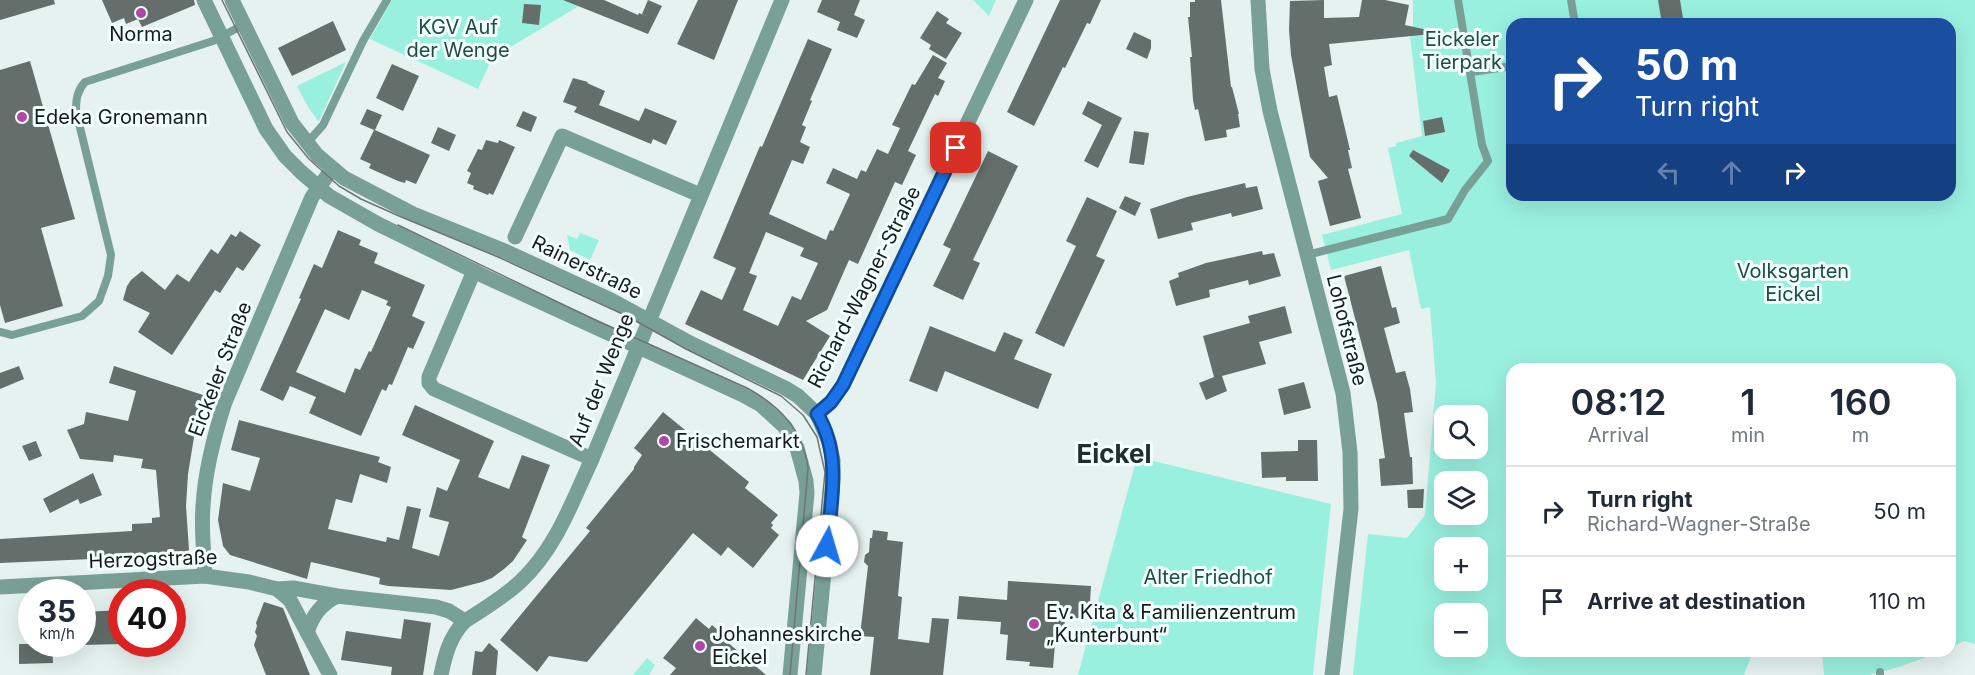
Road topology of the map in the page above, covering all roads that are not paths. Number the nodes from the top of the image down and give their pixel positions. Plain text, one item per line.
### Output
1 (204, 0) edge
2 (232, 0) edge
3 (387, 0) edge
4 (782, 0) edge
5 (1026, 0) edge
6 (1258, 0) edge
7 (1458, 0) edge
8 (1571, 0) edge
9 (1574, 18) edge
10 (243, 25) junction
11 (222, 37) junction
12 (1506, 67) edge
13 (1472, 72) junction
14 (306, 143) junction
15 (332, 169) junction
16 (318, 187) junction
17 (700, 195) junction
18 (514, 237) dead end
19 (1307, 255) junction
20 (474, 271) junction
21 (649, 320) junction
22 (0, 332) edge
23 (637, 347) junction
24 (817, 414) junction
25 (592, 459) junction
26 (205, 576) junction
27 (0, 587) edge
28 (277, 589) junction
29 (337, 596) junction
30 (465, 621) junction
31 (307, 632) junction
32 (330, 675) edge
33 (441, 675) edge
34 (790, 675) edge
35 (814, 675) edge
36 (1332, 675) edge

1 - 11 street
2 - 10 street
3 - 14 lane
4 - 17 street, Auf der Wenge
5 - 24 street, Richard-Wagner-Straße
6 - 19 street, Lohofstraße
7 - 13 lane
8 - 9 lane
10 - 11 lane
10 - 14 street
11 - 16 street
11 - 22 lane
12 - 13 lane
13 - 19 lane
14 - 15 street
15 - 16 street, Eickeler Straße
15 - 21 street, Rainerstraße
16 - 20 street
16 - 26 street, Eickeler Straße
17 - 18 street
17 - 21 street, Auf der Wenge
19 - 36 street, Lohofstraße
20 - 23 street
20 - 25 street
21 - 23 street, Auf der Wenge
21 - 24 street, Rainerstraße
23 - 25 street, Auf der Wenge
23 - 34 street
24 - 35 street, Richard-Wagner-Straße
25 - 30 street, Auf der Wenge
26 - 27 street, Herzogstraße
26 - 28 street, Herzogstraße
28 - 29 street
28 - 31 street
29 - 30 street
29 - 31 street
30 - 33 street
31 - 32 street

